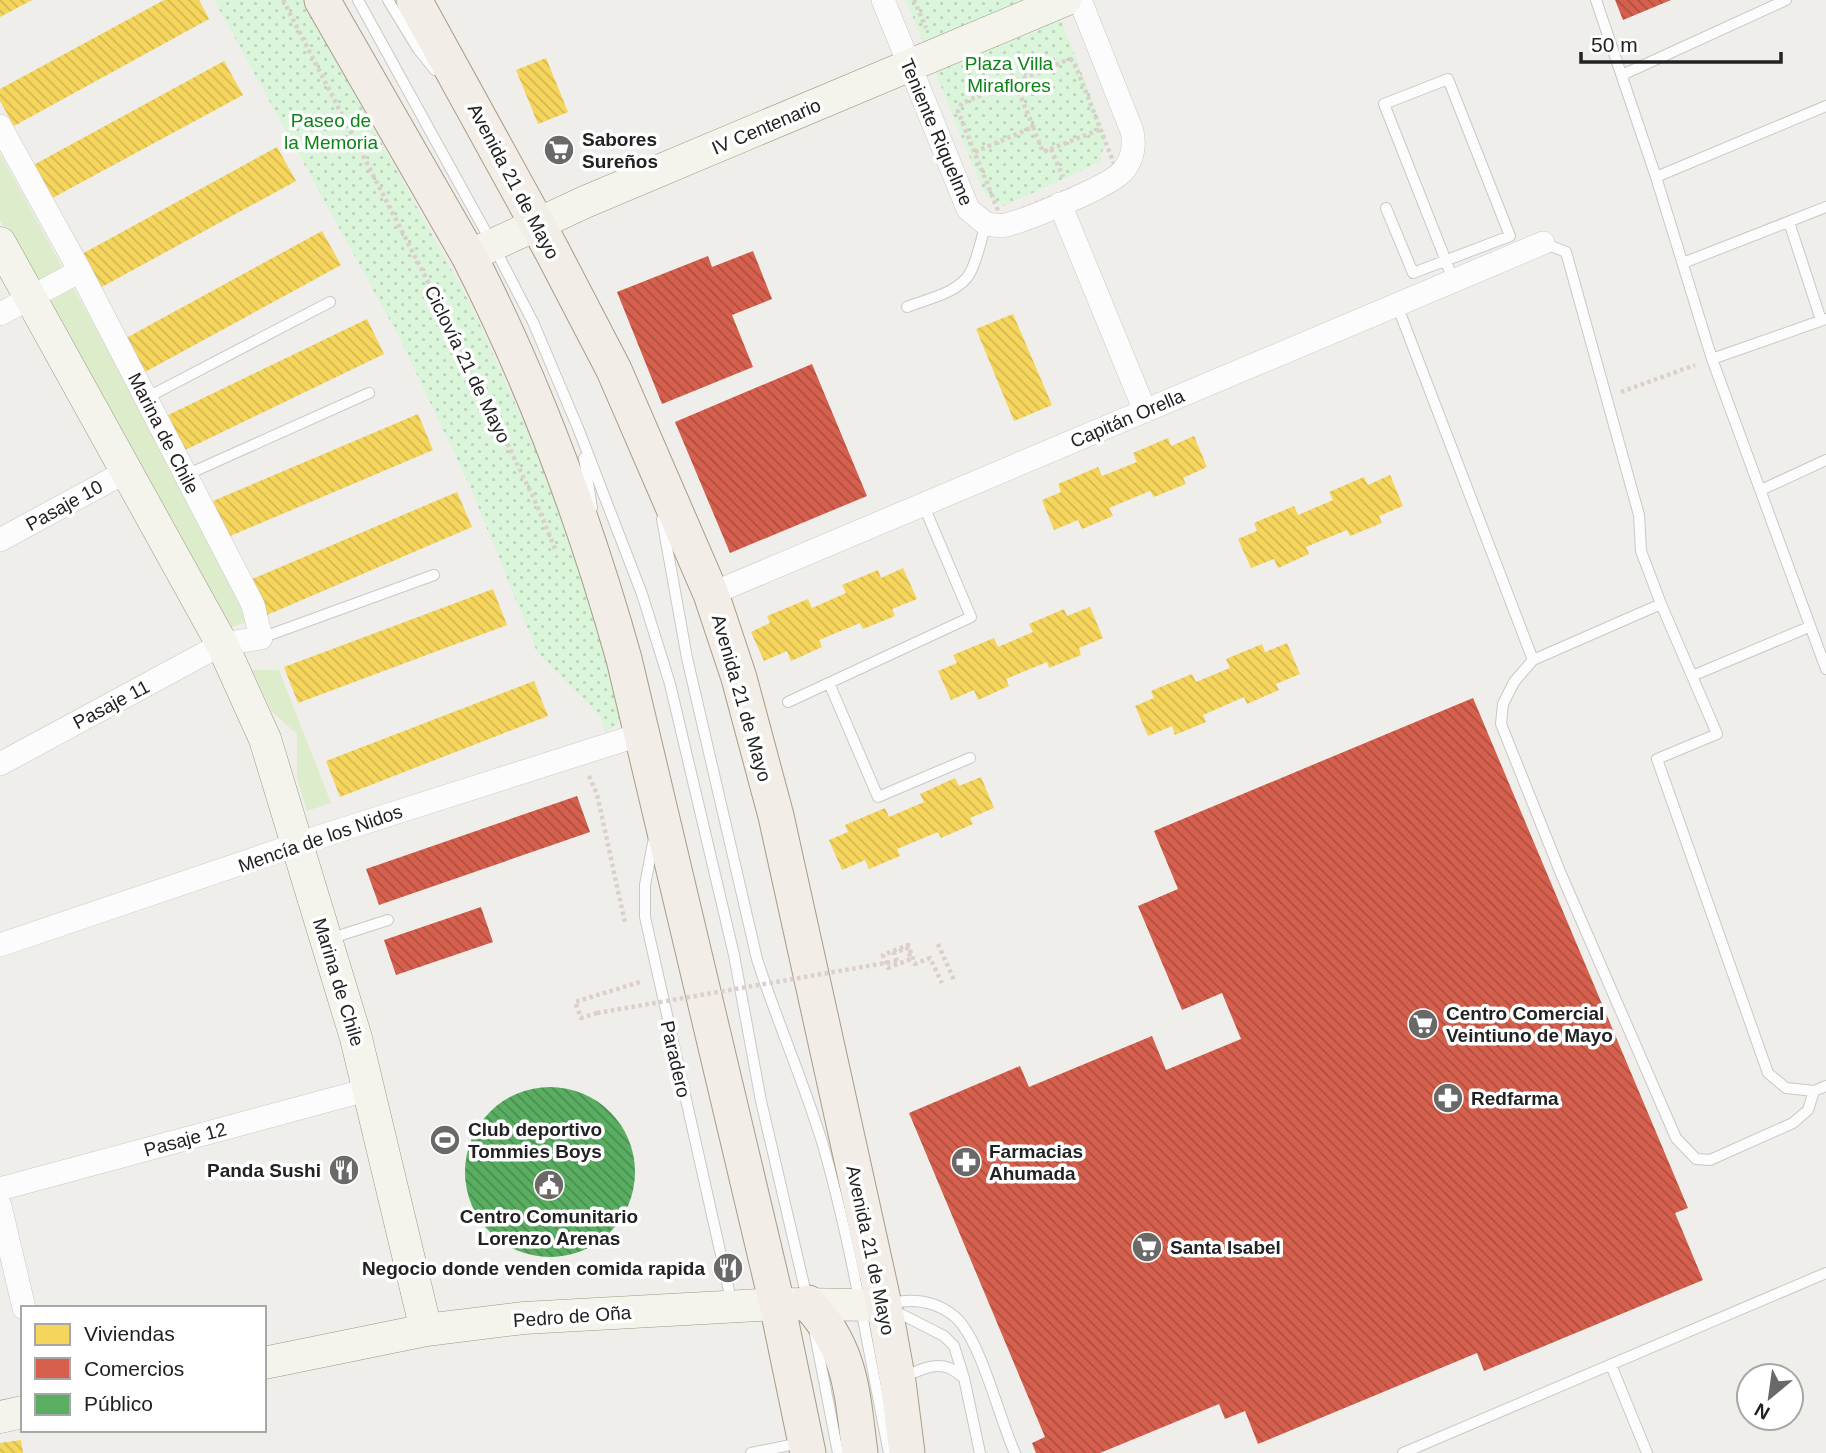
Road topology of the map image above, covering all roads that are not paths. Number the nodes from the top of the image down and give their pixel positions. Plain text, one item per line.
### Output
1 (322, 0) edge
2 (358, 0) edge
3 (388, 0) edge
4 (414, 0) edge
5 (883, 0) edge
6 (1065, 0) edge
7 (1080, 0) edge
8 (1596, 0) edge
9 (1786, 0) edge
10 (909, 65) junction
11 (1622, 75) junction
12 (1826, 106) edge
13 (484, 124) junction
14 (0, 126) edge
15 (1656, 177) junction
16 (1064, 197) junction
17 (1826, 207) edge
18 (1386, 208) dead end
19 (1789, 222) junction
20 (538, 224) junction
21 (985, 224) junction
22 (0, 243) edge
23 (1543, 243) joint
24 (481, 250) junction
25 (1683, 263) junction
26 (80, 271) junction
27 (1450, 271) junction
28 (30, 298) junction
29 (330, 302) dead end
30 (1397, 304) junction
31 (906, 307) dead end
32 (0, 314) edge
33 (1823, 319) edge
34 (1712, 359) junction
35 (369, 393) dead end
36 (146, 398) junction
37 (1145, 411) junction
38 (578, 428) junction
39 (645, 445) junction
40 (1826, 460) edge
41 (127, 471) junction
42 (186, 475) junction
43 (1761, 490) junction
44 (923, 504) junction
45 (0, 540) edge
46 (434, 575) dead end
47 (603, 583) junction
48 (711, 594) junction
49 (1661, 604) junction
50 (1810, 626) junction
51 (261, 638) junction
52 (222, 644) junction
53 (1533, 660) junction
54 (1826, 669) edge
55 (1692, 676) junction
56 (829, 683) junction
57 (788, 702) dead end
58 (642, 734) junction
59 (970, 758) dead end
60 (0, 764) edge
61 (660, 811) junction
62 (298, 844) junction
63 (388, 920) dead end
64 (327, 940) junction
65 (0, 945) edge
66 (1826, 1087) edge
67 (370, 1089) junction
68 (1814, 1091) junction
69 (0, 1189) edge
70 (0, 1206) edge
71 (1826, 1273) edge
72 (793, 1303) junction
73 (873, 1305) junction
74 (24, 1306) edge
75 (732, 1306) junction
76 (426, 1330) junction
77 (266, 1363) edge
78 (1611, 1365) junction
79 (964, 1378) junction
80 (898, 1382) junction
81 (21, 1412) edge
82 (0, 1417) edge
83 (817, 1449) edge
84 (751, 1453) edge
85 (860, 1453) edge
86 (890, 1453) edge
87 (907, 1453) edge
88 (980, 1453) edge
89 (1014, 1453) edge
90 (1403, 1453) edge
91 (1647, 1453) edge

1 - 24 main road
2 - 24 lane
3 - 13 lane
4 - 13 main road, Avenida 21 de Mayo
5 - 10 street, Teniente Riquelme
6 - 10 street, IV Centenario
7 - 16 street, Teniente Riquelme
8 - 11 lane
9 - 11 lane
10 - 20 street, IV Centenario
10 - 21 street, Teniente Riquelme
11 - 15 lane
12 - 15 lane
13 - 20 main road, Avenida 21 de Mayo
14 - 26 street, Marina de Chile
15 - 25 lane
16 - 21 street, Teniente Riquelme
16 - 37 street
17 - 19 lane
18 - 27 lane
19 - 25 lane
19 - 33 lane
20 - 24 street, IV Centenario
20 - 39 main road, Avenida 21 de Mayo
21 - 31 lane
22 - 28 street, Marina de Chile
23 - 27 street, Capitán Orella
23 - 49 lane
24 - 38 lane
24 - 47 main road
25 - 34 lane
26 - 28 street
26 - 36 street, Marina de Chile
27 - 27 lane
27 - 30 street, Capitán Orella
28 - 32 street
28 - 41 street, Marina de Chile
29 - 36 lane
30 - 37 street, Capitán Orella
30 - 53 lane
33 - 34 lane
34 - 43 lane
35 - 42 lane
36 - 42 street, Marina de Chile
37 - 44 street, Capitán Orella
38 - 47 lane
38 - 72 lane
39 - 48 main road, Avenida 21 de Mayo
39 - 73 lane
40 - 43 lane
41 - 45 street, Pasaje 10
41 - 52 street, Marina de Chile
42 - 51 street, Marina de Chile
43 - 50 lane
44 - 48 street, Capitán Orella
44 - 56 lane
46 - 51 lane
47 - 58 main road
48 - 73 main road, Avenida 21 de Mayo
49 - 53 lane
49 - 55 lane
50 - 54 lane
50 - 55 lane
51 - 52 street
52 - 60 street, Pasaje 11
52 - 62 street, Marina de Chile
53 - 68 lane
55 - 68 lane
56 - 57 lane
56 - 59 lane
58 - 61 main road
58 - 62 street, Mencía de los Nidos
61 - 72 main road
61 - 75 lane, Paradero
62 - 64 street, Marina de Chile
62 - 65 street, Mencía de los Nidos
63 - 64 lane
64 - 67 street, Marina de Chile
66 - 68 lane
67 - 69 street, Pasaje 12
67 - 76 street, Marina de Chile
70 - 74 street
71 - 78 lane
72 - 73 street, Pedro de Oña
72 - 75 street, Pedro de Oña
72 - 83 main road
72 - 85 main road
73 - 79 lane
73 - 80 main road, Avenida 21 de Mayo
73 - 86 lane
73 - 89 lane
75 - 76 street, Pedro de Oña
76 - 77 street, Pedro de Oña
78 - 90 lane
78 - 91 lane
79 - 80 lane
79 - 88 lane
80 - 87 main road, Avenida 21 de Mayo
81 - 82 street
83 - 84 lane

